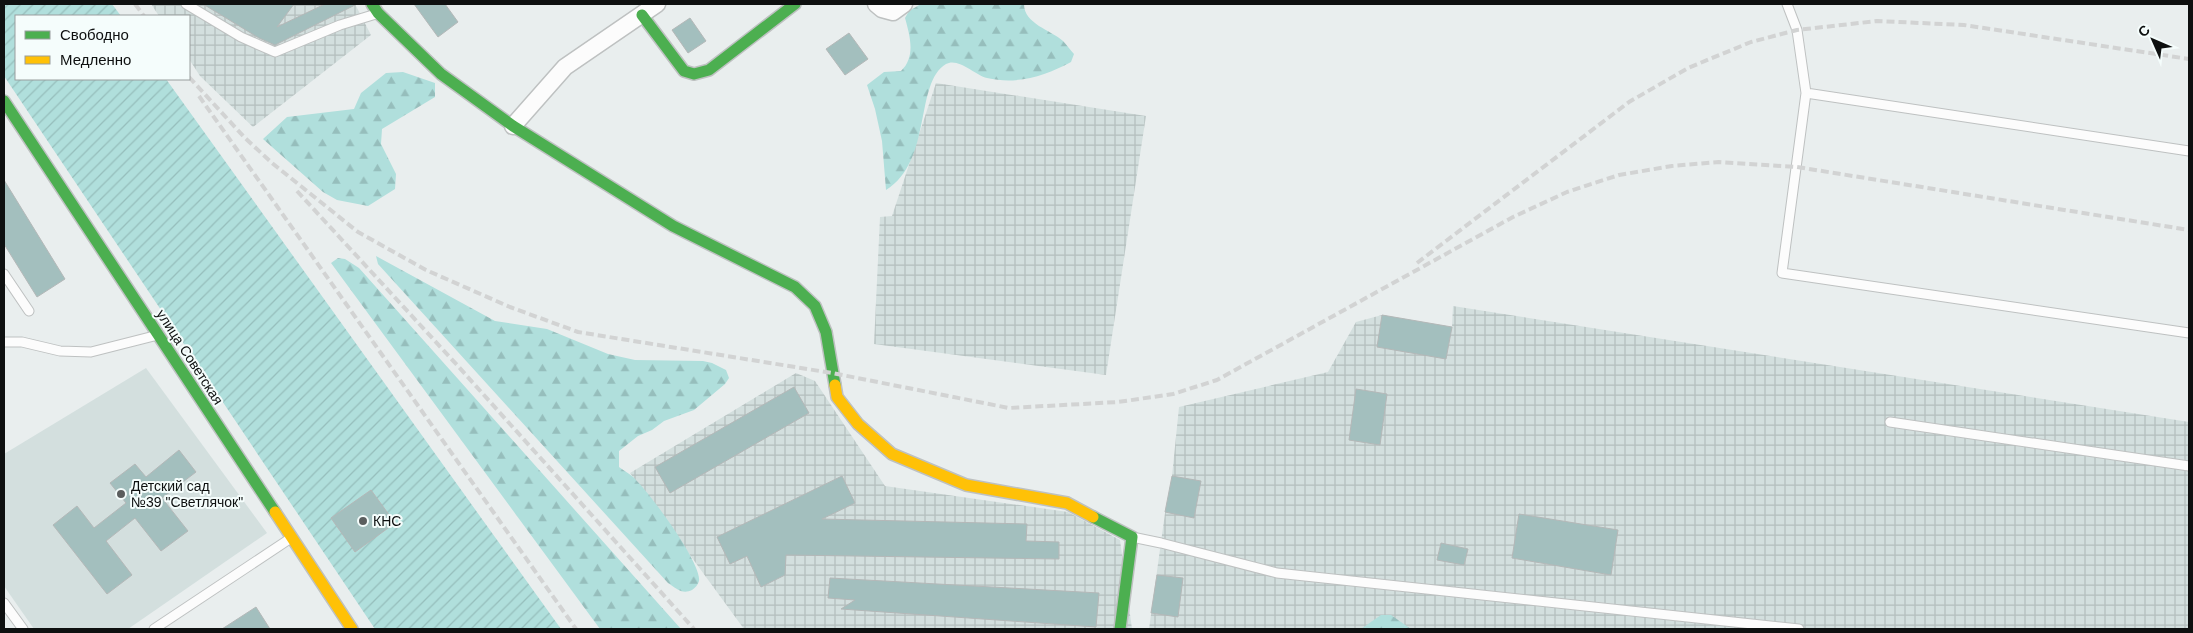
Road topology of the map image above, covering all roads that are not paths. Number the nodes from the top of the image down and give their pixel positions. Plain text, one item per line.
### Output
1 (186, 4) edge
2 (656, 4) edge
3 (795, 4) edge
4 (876, 4) edge
5 (904, 4) edge
6 (1787, 4) edge
7 (375, 8) edge
8 (642, 15) junction
9 (1806, 93) junction
10 (4, 101) edge
11 (512, 126) junction
12 (2189, 151) edge
13 (4, 274) edge
14 (29, 311) dead end
15 (2189, 333) edge
16 (158, 335) junction
17 (4, 342) edge
18 (1890, 422) dead end
19 (2189, 466) edge
20 (1132, 537) junction
21 (292, 538) junction
22 (4, 603) edge
23 (23, 629) edge
24 (154, 629) edge
25 (352, 629) edge
26 (1120, 629) edge
27 (1799, 629) edge

1 - 7 lane
2 - 8 street
3 - 8 street
4 - 5 street
6 - 9 lane
7 - 11 street
8 - 11 street
9 - 12 lane
9 - 15 lane
10 - 16 street, улица Советская
11 - 20 street
13 - 14 lane
16 - 17 lane
16 - 21 street, улица Советская
18 - 19 lane
20 - 26 street
20 - 27 lane
21 - 24 lane
21 - 25 street, улица Советская
22 - 23 lane

